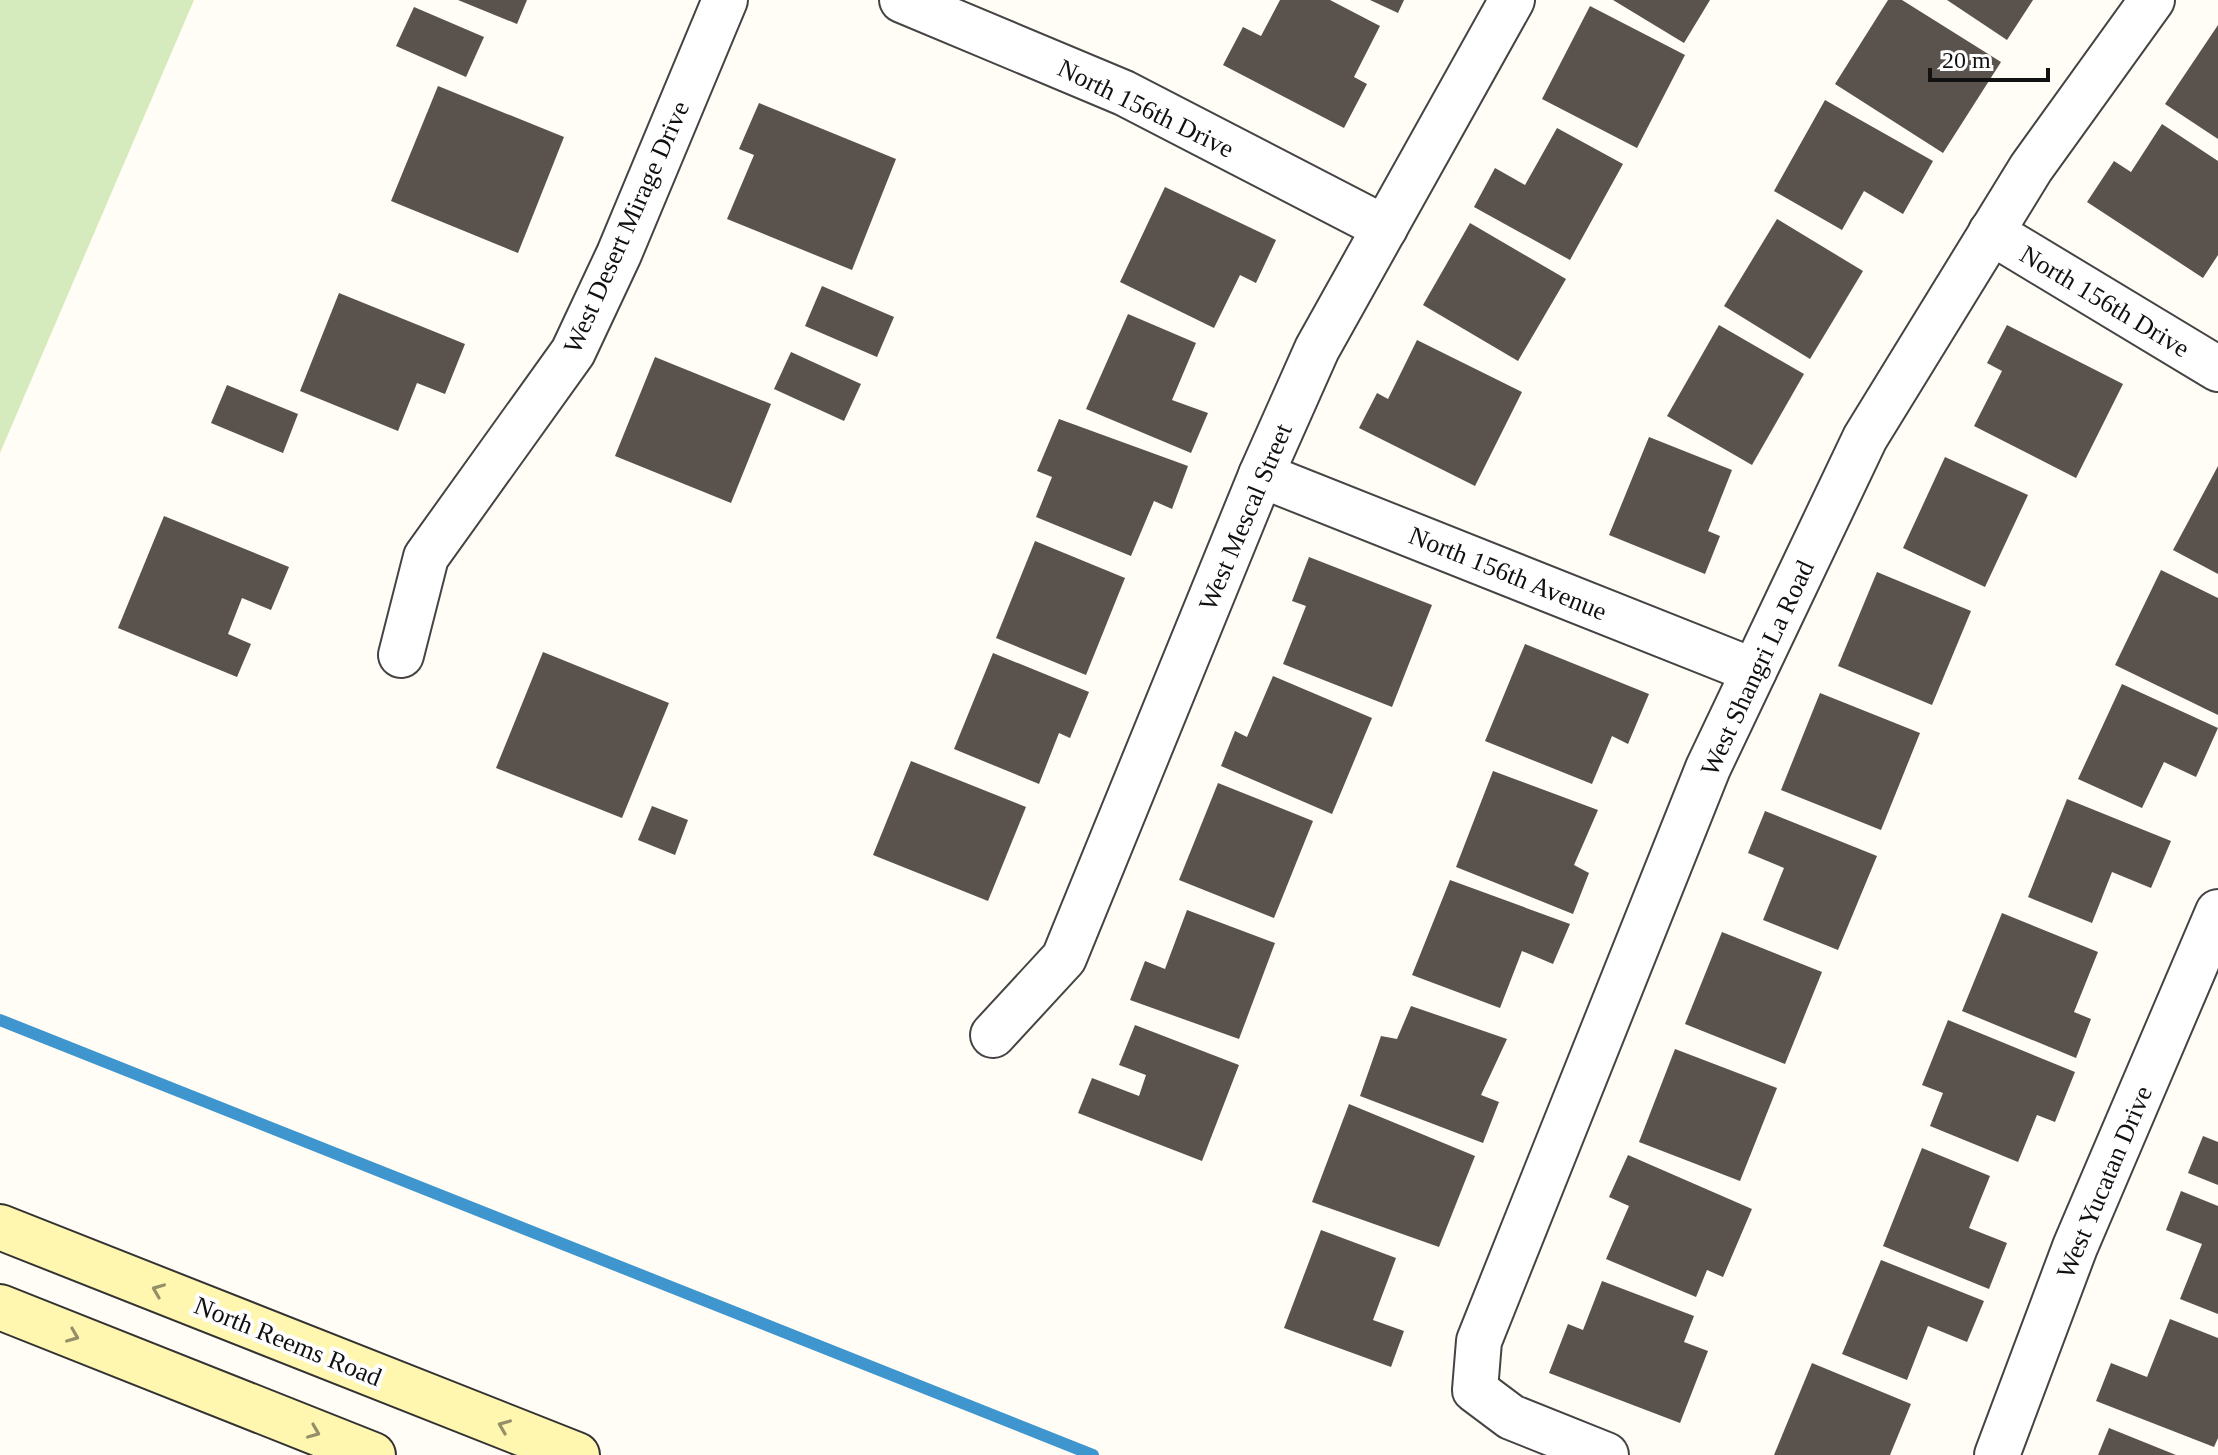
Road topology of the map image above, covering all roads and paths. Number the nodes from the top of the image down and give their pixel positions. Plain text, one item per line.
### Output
1 (725, 0) edge
2 (902, 0) edge
3 (1512, 0) edge
4 (2152, 0) edge
5 (1385, 228) junction
6 (1991, 232) junction
7 (2218, 369) edge
8 (1261, 475) junction
9 (401, 655) dead end
10 (1754, 671) junction
11 (2218, 912) edge
12 (993, 1035) dead end
13 (0, 1227) edge
14 (0, 1307) edge
15 (373, 1455) edge
16 (577, 1455) edge
17 (1606, 1455) edge
18 (1997, 1455) edge

1 - 9 street, West Desert Mirage Drive
2 - 5 street, North 156th Drive
3 - 5 street, West Mescal Street
4 - 6 street, West Shangri La Road
5 - 8 street, West Mescal Street
6 - 7 street, North 156th Drive
6 - 10 street, West Shangri La Road
8 - 10 street, North 156th Avenue
8 - 12 street, West Mescal Street
10 - 17 street, West Shangri La Road
11 - 18 street, West Yucatan Drive
16 -> 13 main road, North Reems Road
14 -> 15 main road

